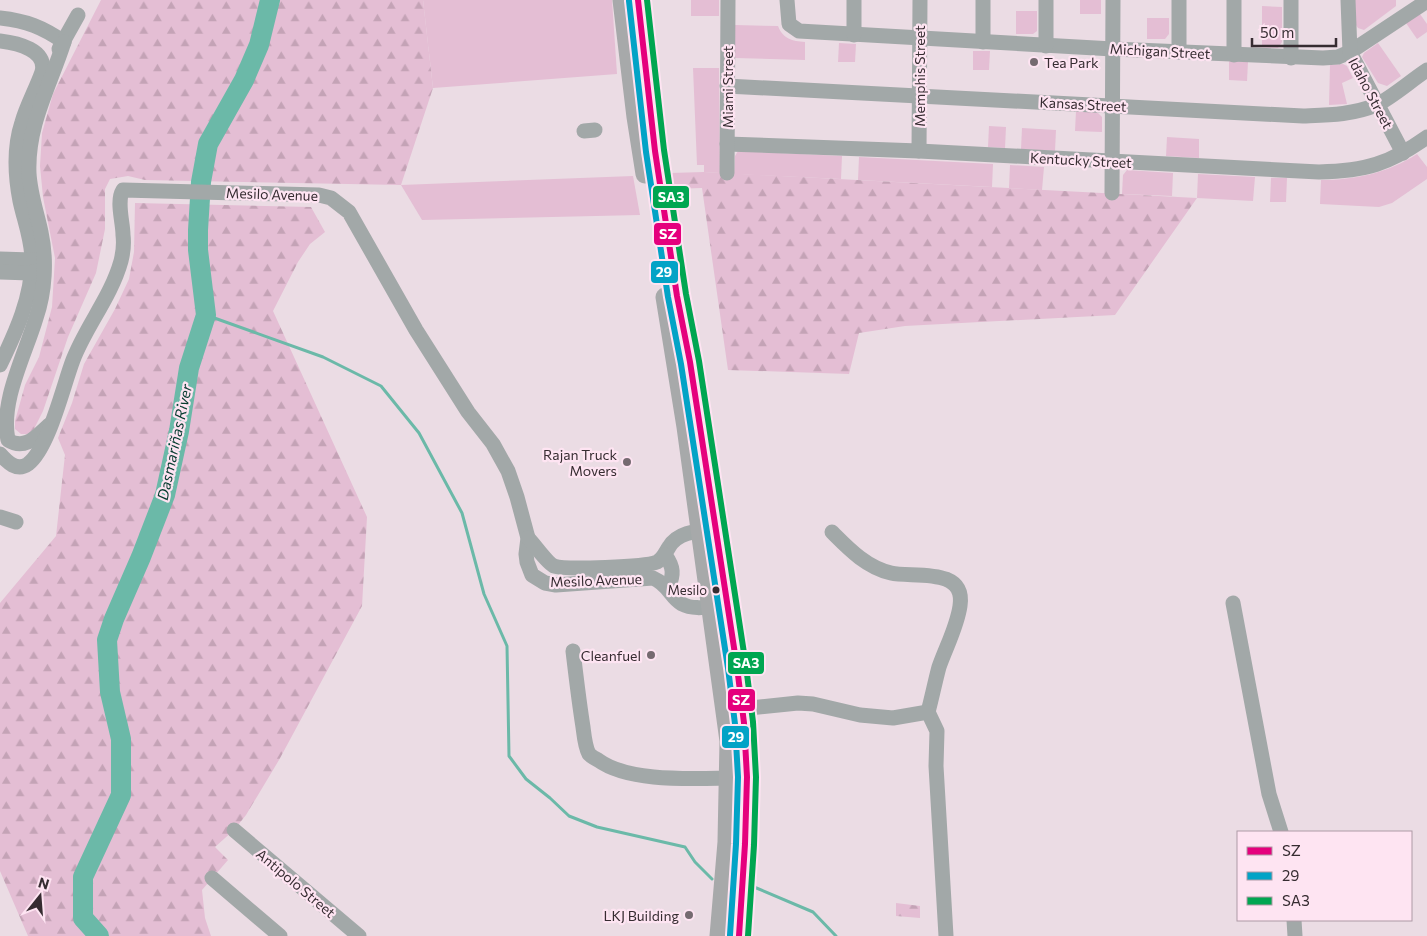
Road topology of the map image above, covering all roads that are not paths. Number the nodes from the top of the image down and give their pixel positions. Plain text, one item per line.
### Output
1 (622, 0) edge
2 (638, 0) edge
3 (728, 0) edge
4 (787, 0) edge
5 (854, 0) edge
6 (920, 0) edge
7 (983, 0) edge
8 (1046, 0) edge
9 (1113, 0) edge
10 (1179, 0) edge
11 (1234, 0) edge
12 (1291, 0) edge
13 (1348, 0) edge
14 (1427, 1) edge
15 (1409, 6) edge
16 (78, 15) dead end
17 (0, 18) edge
18 (32, 24) junction
19 (854, 35) junction
20 (920, 38) junction
21 (0, 41) edge
22 (64, 42) junction
23 (983, 42) junction
24 (1046, 46) junction
25 (25, 47) junction
26 (1112, 49) junction
27 (1179, 52) junction
28 (1350, 52) junction
29 (1234, 55) junction
30 (1291, 58) junction
31 (1427, 70) edge
32 (42, 72) junction
33 (727, 86) junction
34 (919, 96) junction
35 (1377, 104) junction
36 (1112, 106) junction
37 (644, 116) junction
38 (1427, 137) edge
39 (727, 144) junction
40 (919, 151) junction
41 (1403, 153) junction
42 (1112, 162) junction
43 (727, 173) dead end
44 (1112, 193) dead end
45 (0, 259) edge
46 (36, 268) junction
47 (0, 272) edge
48 (0, 365) edge
49 (52, 423) junction
50 (0, 454) edge
51 (0, 517) edge
52 (16, 522) dead end
53 (708, 530) junction
54 (832, 532) dead end
55 (665, 555) junction
56 (631, 572) junction
57 (668, 588) junction
58 (1233, 603) dead end
59 (719, 606) junction
60 (573, 651) dead end
61 (734, 710) junction
62 (928, 712) junction
63 (738, 778) junction
64 (234, 830) dead end
65 (1281, 831) edge
66 (212, 878) dead end
67 (1294, 921) edge
68 (264, 929) edge
69 (280, 936) edge
70 (358, 936) edge
71 (720, 936) edge
72 (739, 936) edge
73 (946, 936) edge
74 (1295, 936) edge

1 - 37 main road
2 - 37 main road
3 - 33 street, Miami Street
4 - 19 street, Michigan Street
5 - 19 street
6 - 20 street, Memphis Street
7 - 23 street
8 - 24 street
9 - 26 street
10 - 27 street
11 - 29 street
12 - 30 street
13 - 28 street, Idaho Street
14 - 15 street, Michigan Street
15 - 28 street, Michigan Street
16 - 22 street
17 - 18 street
18 - 22 street
18 - 25 street
19 - 20 street, Michigan Street
20 - 23 street, Michigan Street
20 - 34 street, Memphis Street
21 - 25 street
22 - 32 street
22 - 46 street
23 - 24 street, Michigan Street
24 - 26 street, Michigan Street
25 - 32 street
26 - 27 street, Michigan Street
26 - 36 street
27 - 29 street, Michigan Street
28 - 30 street, Michigan Street
28 - 35 street, Idaho Street
29 - 30 street, Michigan Street
31 - 35 street, Kansas Street
32 - 46 street
33 - 34 street, Kansas Street
33 - 39 street, Miami Street
34 - 36 street, Kansas Street
34 - 40 street, Memphis Street
35 - 36 street, Kansas Street
35 - 41 street, Idaho Street
36 - 42 street
37 - 53 main road
38 - 41 street, Kentucky Street
39 - 40 street, Kentucky Street
39 - 43 street, Miami Street
40 - 42 street, Kentucky Street
41 - 42 street, Kentucky Street
42 - 44 street
45 - 46 street
46 - 47 street
46 - 48 street
46 - 49 street
49 - 50 street, Mesilo Avenue
49 - 56 street, Mesilo Avenue
51 - 52 street
53 - 55 street, Mesilo Avenue
53 - 59 main road
54 - 62 street
55 - 56 street, Mesilo Avenue
55 - 57 street
56 - 57 street, Mesilo Avenue
57 - 59 street, Mesilo Avenue
58 - 65 street
59 - 61 main road
60 - 63 street
61 - 62 street
61 - 63 main road
62 - 73 street
63 - 71 main road
63 - 72 main road
64 - 70 street, Antipolo Street
66 - 68 street
67 - 74 street
68 - 69 street

